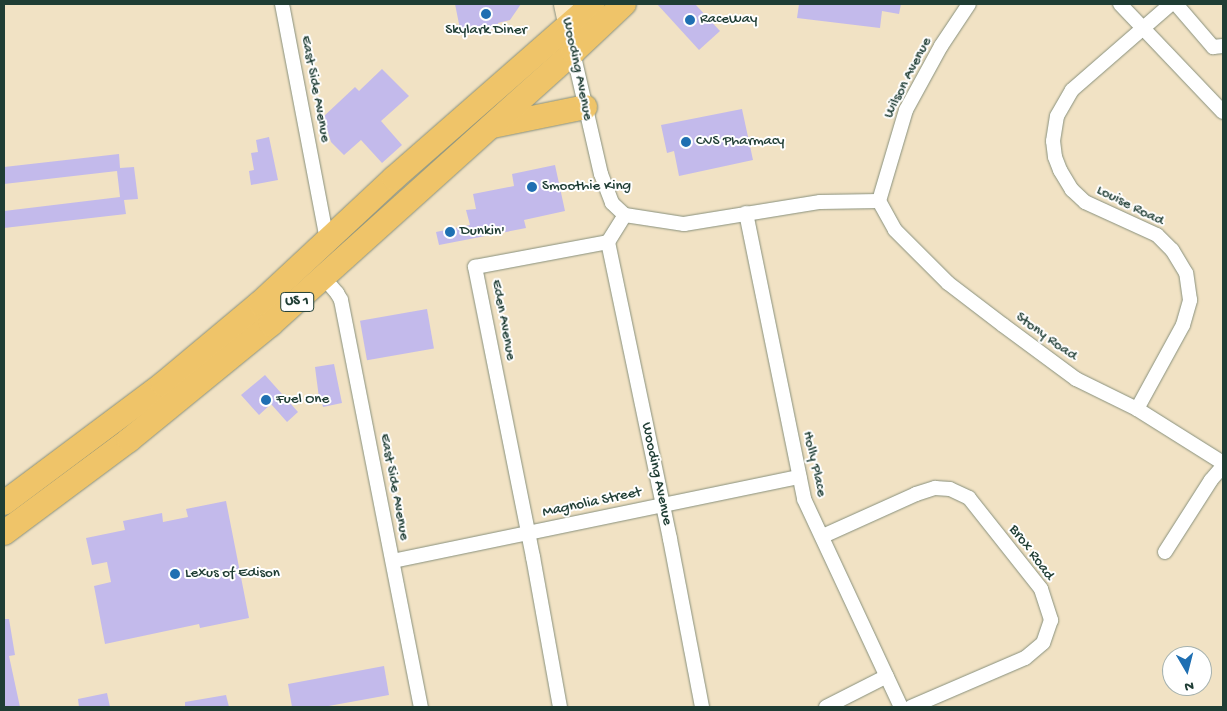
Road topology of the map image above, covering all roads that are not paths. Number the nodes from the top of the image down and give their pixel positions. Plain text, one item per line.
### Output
1 (282, 4) edge
2 (563, 4) edge
3 (593, 4) edge
4 (624, 4) edge
5 (969, 4) edge
6 (1120, 4) edge
7 (1172, 4) edge
8 (1176, 4) edge
9 (568, 27) junction
10 (1144, 27) junction
11 (1223, 46) edge
12 (573, 52) junction
13 (586, 107) junction
14 (1223, 112) edge
15 (491, 126) junction
16 (879, 201) junction
17 (746, 213) junction
18 (625, 216) junction
19 (328, 240) junction
20 (608, 242) junction
21 (324, 278) junction
22 (1137, 409) junction
23 (1223, 465) edge
24 (799, 477) junction
25 (4, 503) edge
26 (663, 505) junction
27 (4, 533) edge
28 (528, 533) junction
29 (823, 536) junction
30 (1165, 552) dead end
31 (393, 561) junction
32 (887, 676) junction
33 (421, 707) edge
34 (560, 707) edge
35 (702, 707) edge
36 (826, 707) edge
37 (901, 707) edge
38 (911, 707) edge

1 - 19 street, East Side Avenue
2 - 9 street, Wooding Avenue
3 - 9 highway, US 1
4 - 12 highway, US 1
5 - 16 street, Wilson Avenue
6 - 10 street
7 - 10 street, Louise Road
8 - 11 street
9 - 12 street, Wooding Avenue
9 - 19 highway, US 1
10 - 14 street
10 - 22 street, Louise Road
12 - 13 street, Wooding Avenue
12 - 15 highway, US 1
13 - 15 highway
13 - 18 street, Wooding Avenue
15 - 21 highway, US 1
16 - 17 street
16 - 22 street, Stony Road
17 - 18 street
17 - 24 street, Holly Place
18 - 20 street
19 - 25 highway, US 1
20 - 26 street, Wooding Avenue
20 - 28 street, Eden Avenue
21 - 27 highway, US 1
21 - 31 street, East Side Avenue
22 - 23 street, Stony Road
23 - 30 street
24 - 26 street, Magnolia Street
24 - 29 street, Holly Place
26 - 28 street, Magnolia Street
26 - 35 street, Wooding Avenue
28 - 31 street, Magnolia Street
28 - 34 street, Eden Avenue
29 - 32 street, Holly Place
29 - 38 street, Brox Road
31 - 33 street, East Side Avenue
32 - 36 street
32 - 37 street, Holly Place

